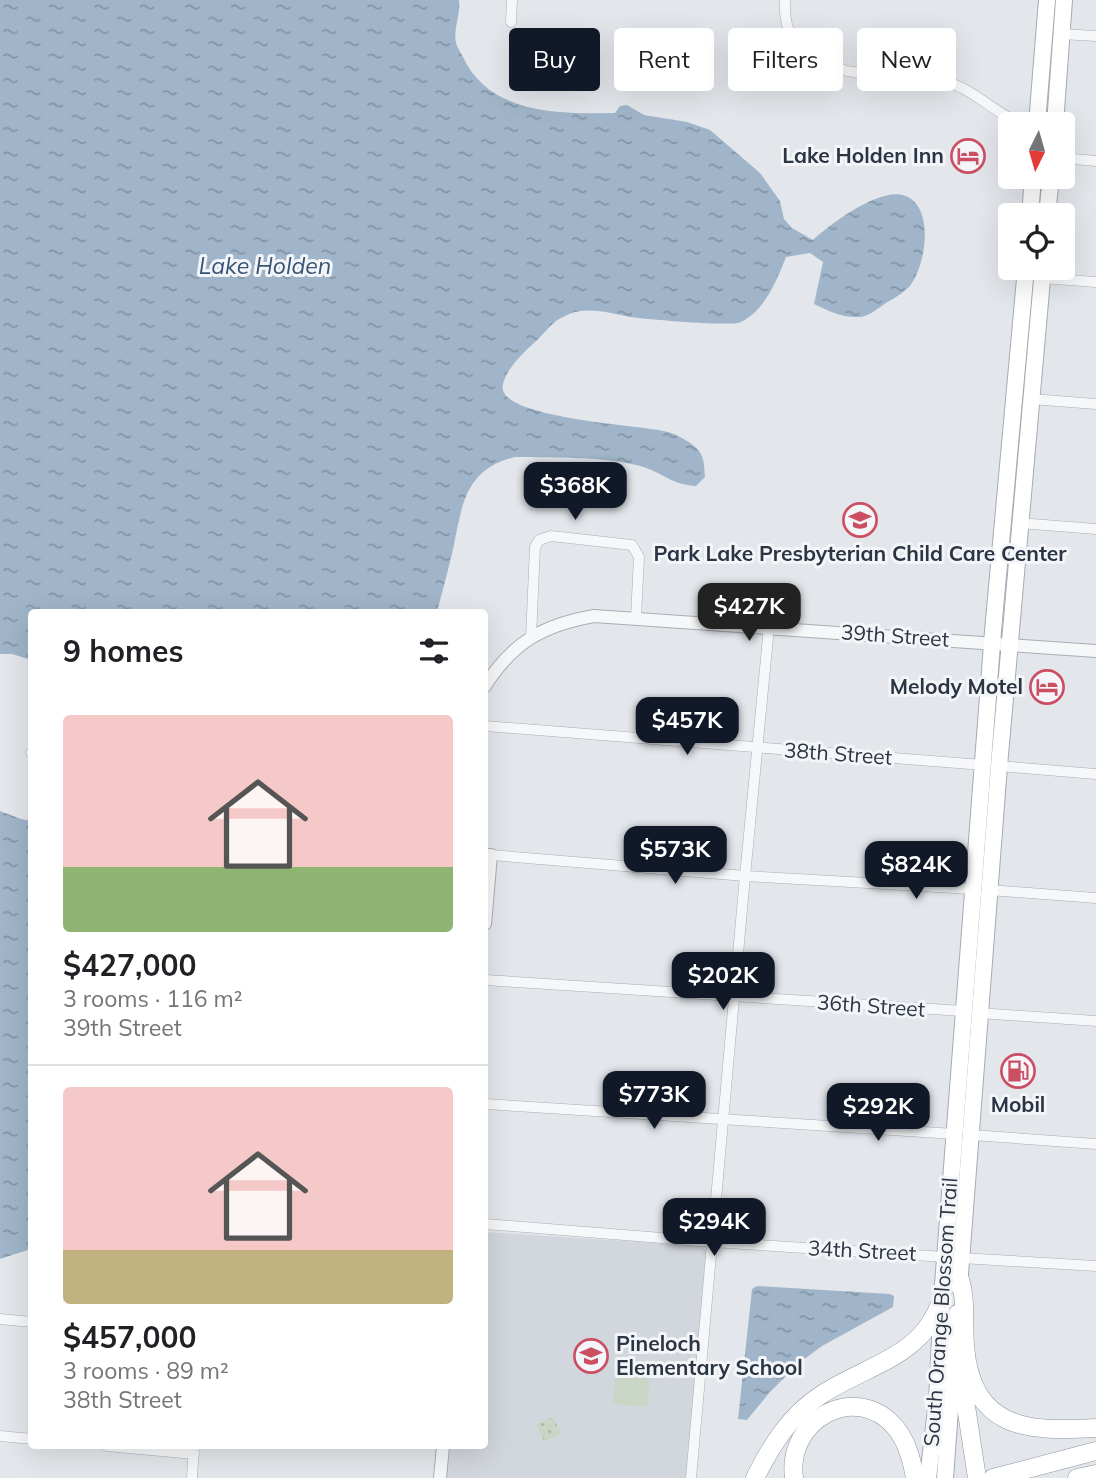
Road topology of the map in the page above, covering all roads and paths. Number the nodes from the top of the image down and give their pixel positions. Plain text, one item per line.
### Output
1 (512, 0) edge
2 (785, 0) edge
3 (1047, 0) edge
4 (1064, 0) edge
5 (511, 22) dead end
6 (1061, 34) junction
7 (1096, 36) edge
8 (1003, 112) edge
9 (1038, 112) edge
10 (1056, 112) edge
11 (1075, 159) edge
12 (1096, 161) edge
13 (1075, 278) edge
14 (1025, 280) edge
15 (1041, 280) edge
16 (1096, 282) edge
17 (1016, 373) junction
18 (1031, 399) junction
19 (1096, 404) edge
20 (1019, 523) junction
21 (1096, 529) edge
22 (636, 617) junction
23 (769, 628) junction
24 (530, 637) junction
25 (992, 643) junction
26 (1009, 644) junction
27 (1096, 651) edge
28 (488, 682) edge
29 (488, 726) edge
30 (757, 747) junction
31 (991, 766) junction
32 (1096, 774) edge
33 (488, 855) edge
34 (745, 876) junction
35 (981, 889) junction
36 (1096, 898) edge
37 (488, 980) edge
38 (734, 997) junction
39 (971, 1012) junction
40 (1096, 1021) edge
41 (488, 1104) edge
42 (724, 1121) junction
43 (963, 1135) junction
44 (1096, 1144) edge
45 (488, 1224) edge
46 (712, 1242) junction
47 (953, 1257) junction
48 (1096, 1266) edge
49 (959, 1276) junction
50 (950, 1298) junction
51 (0, 1319) edge
52 (28, 1322) edge
53 (1096, 1428) edge
54 (0, 1436) edge
55 (28, 1439) edge
56 (172, 1449) edge
57 (443, 1449) edge
58 (194, 1450) edge
59 (1096, 1451) edge
60 (1096, 1474) edge
61 (192, 1478) edge
62 (440, 1478) edge
63 (691, 1478) edge
64 (755, 1478) edge
65 (794, 1478) edge
66 (915, 1478) edge
67 (928, 1478) edge
68 (945, 1478) edge
69 (977, 1478) edge
70 (993, 1478) edge
71 (1077, 1478) edge

1 - 5 street
2 - 8 street
3 - 9 main road
4 - 6 main road
6 - 7 street
6 - 10 main road
11 - 12 street
13 - 16 street
14 - 17 main road, South Orange Blossom Trail
15 - 18 main road, South Orange Blossom Trail
17 - 18 main road
17 - 25 main road, South Orange Blossom Trail
18 - 19 street
18 - 20 main road, South Orange Blossom Trail
20 - 21 street
20 - 26 main road, South Orange Blossom Trail
22 - 23 street, 39th Street
22 - 24 street, 39th Street
22 - 24 street
23 - 25 street, 39th Street
23 - 30 street
24 - 28 street, 39th Street
25 - 26 street, 39th Street
25 - 31 main road, South Orange Blossom Trail
26 - 27 street, 39th Street
26 - 31 main road, South Orange Blossom Trail
29 - 30 street, 38th Street
30 - 31 street, 38th Street
30 - 34 street
31 - 32 street, 38th Street
31 - 35 main road, South Orange Blossom Trail
33 - 34 street
34 - 35 street
34 - 38 street
35 - 36 street
35 - 39 main road, South Orange Blossom Trail
37 - 38 street, 36th Street
38 - 39 street, 36th Street
38 - 42 street
39 - 40 street, 36th Street
39 - 43 main road, South Orange Blossom Trail
39 - 43 main road, South Orange Blossom Trail
41 - 42 street
42 - 43 street
42 - 46 street
43 - 44 street
43 - 47 main road, South Orange Blossom Trail
45 - 46 street, 34th Street
46 - 47 street, 34th Street
46 - 63 street
47 - 48 street, 34th Street
47 - 49 main road, South Orange Blossom Trail
47 - 50 main road, South Orange Blossom Trail
49 - 50 main road, South Orange Blossom Trail
49 - 53 highway
50 - 64 highway
50 - 67 main road, South Orange Blossom Trail
50 - 68 main road, South Orange Blossom Trail
50 - 69 highway
51 - 52 street
54 - 55 street
56 - 58 street
57 - 62 street
58 - 61 street
59 - 70 highway
60 - 71 highway
65 - 66 highway

